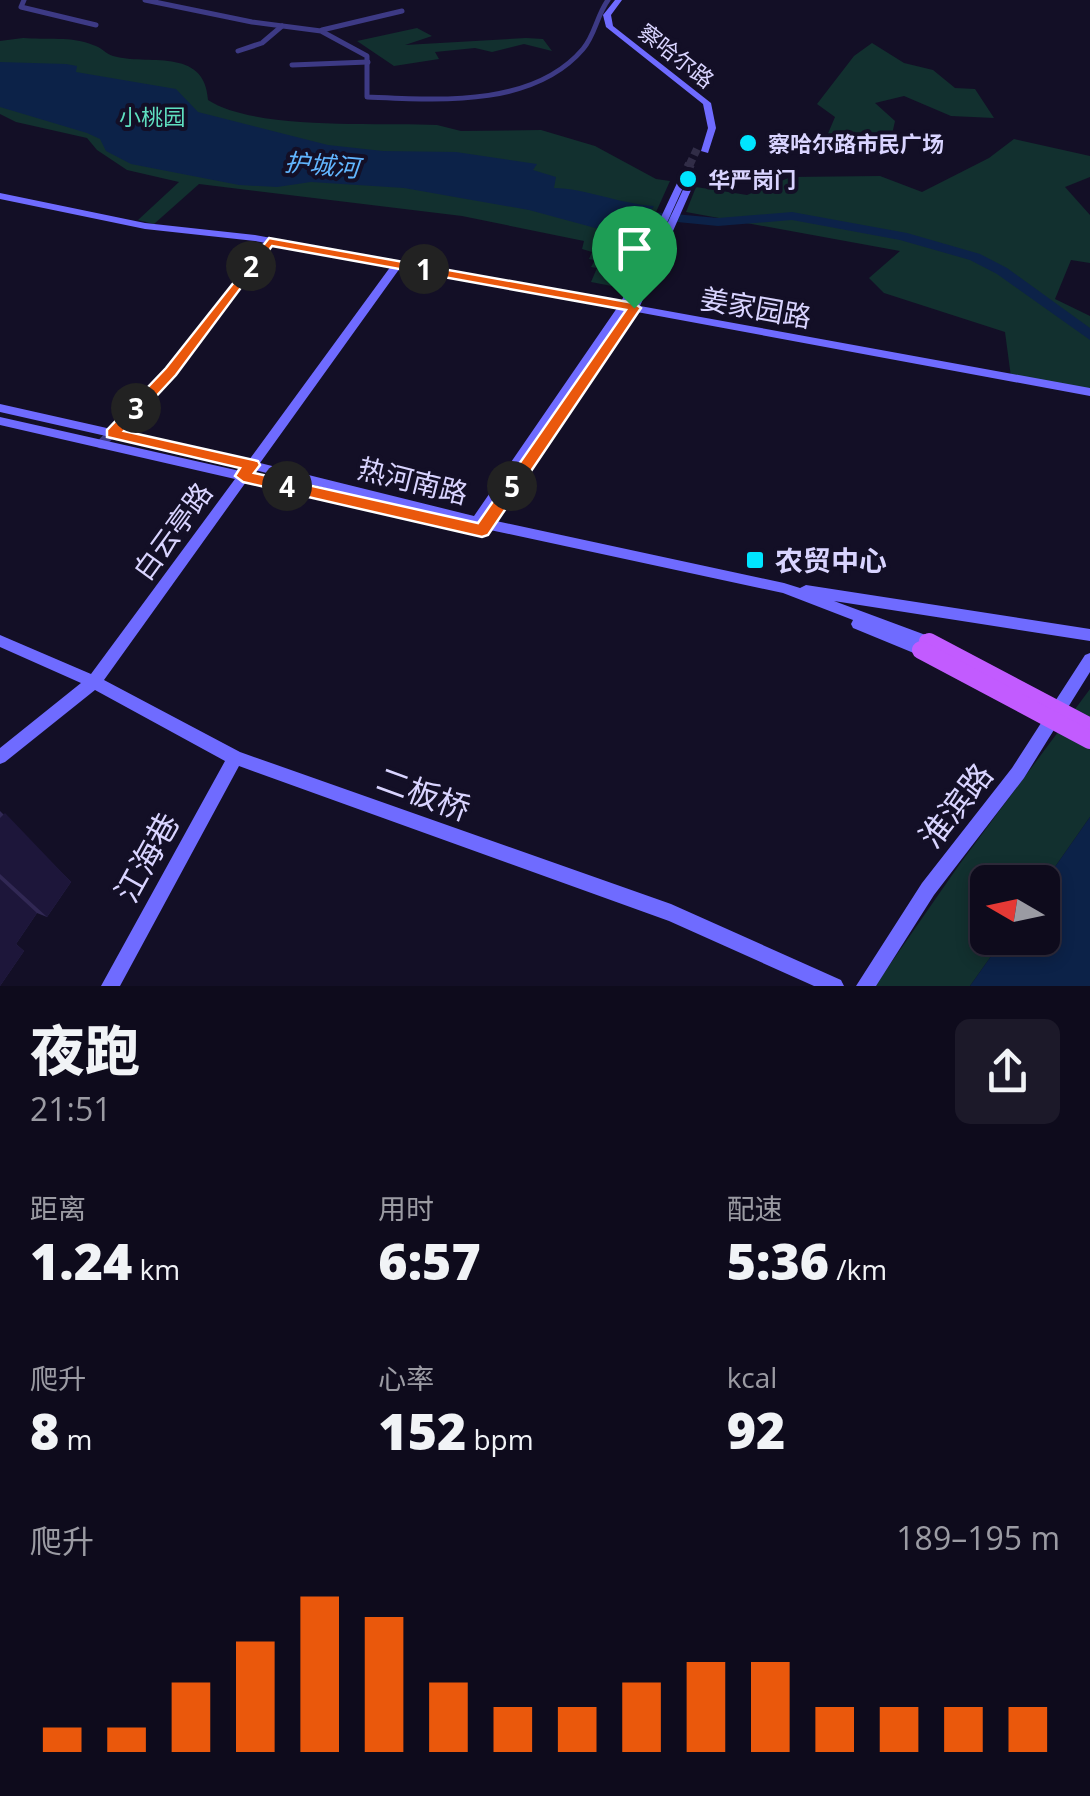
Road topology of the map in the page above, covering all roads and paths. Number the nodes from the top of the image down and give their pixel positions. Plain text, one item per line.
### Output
1 (24, 0) edge
2 (144, 0) edge
3 (206, 0) edge
4 (613, 0) edge
5 (197, 10) junction
6 (402, 12) dead end
7 (96, 24) dead end
8 (282, 26) junction
9 (320, 30) junction
10 (238, 51) dead end
11 (368, 62) junction
12 (292, 65) dead end
13 (366, 98) joint
14 (701, 150) tunnel mouth
15 (687, 181) tunnel mouth
16 (0, 196) edge
17 (269, 241) junction
18 (397, 264) junction
19 (629, 307) junction
20 (1090, 392) edge
21 (1, 413) edge
22 (107, 439) junction
23 (247, 471) junction
24 (480, 526) junction
25 (784, 588) junction
26 (1090, 635) edge
27 (0, 642) edge
28 (923, 645) junction
29 (1090, 658) edge
30 (94, 682) junction
31 (1090, 727) edge
32 (1090, 740) edge
33 (0, 758) edge
34 (235, 758) junction
35 (110, 986) edge
36 (834, 986) edge
37 (865, 986) edge

1 - 7 street
2 - 5 street
3 - 5 street
4 - 13 street
4 - 14 street, 察哈尔路
5 - 8 street
6 - 9 street
8 - 9 street
8 - 10 street
9 - 11 street
11 - 12 street
11 - 13 street
15 - 19 street
16 - 17 street, 姜家园路
17 - 18 street, 姜家园路
17 - 22 street
18 - 19 street, 姜家园路
18 - 23 street, 白云亭路
19 - 20 street, 姜家园路
19 - 24 street
21 - 22 street, 热河南路
22 - 23 street, 热河南路
23 - 24 street, 热河南路
23 - 30 street, 白云亭路
24 - 25 street, 热河南路
24 - 28 street, 热河南路
25 - 26 street
25 - 28 street, 热河南路
27 - 30 street, 二板桥
28 - 31 main road, bridge
28 - 32 main road, bridge
29 - 37 street, 淮滨路
30 - 33 street, 白云亭路
30 - 34 street, 二板桥
34 - 35 street, 江海巷
34 - 36 street, 二板桥

